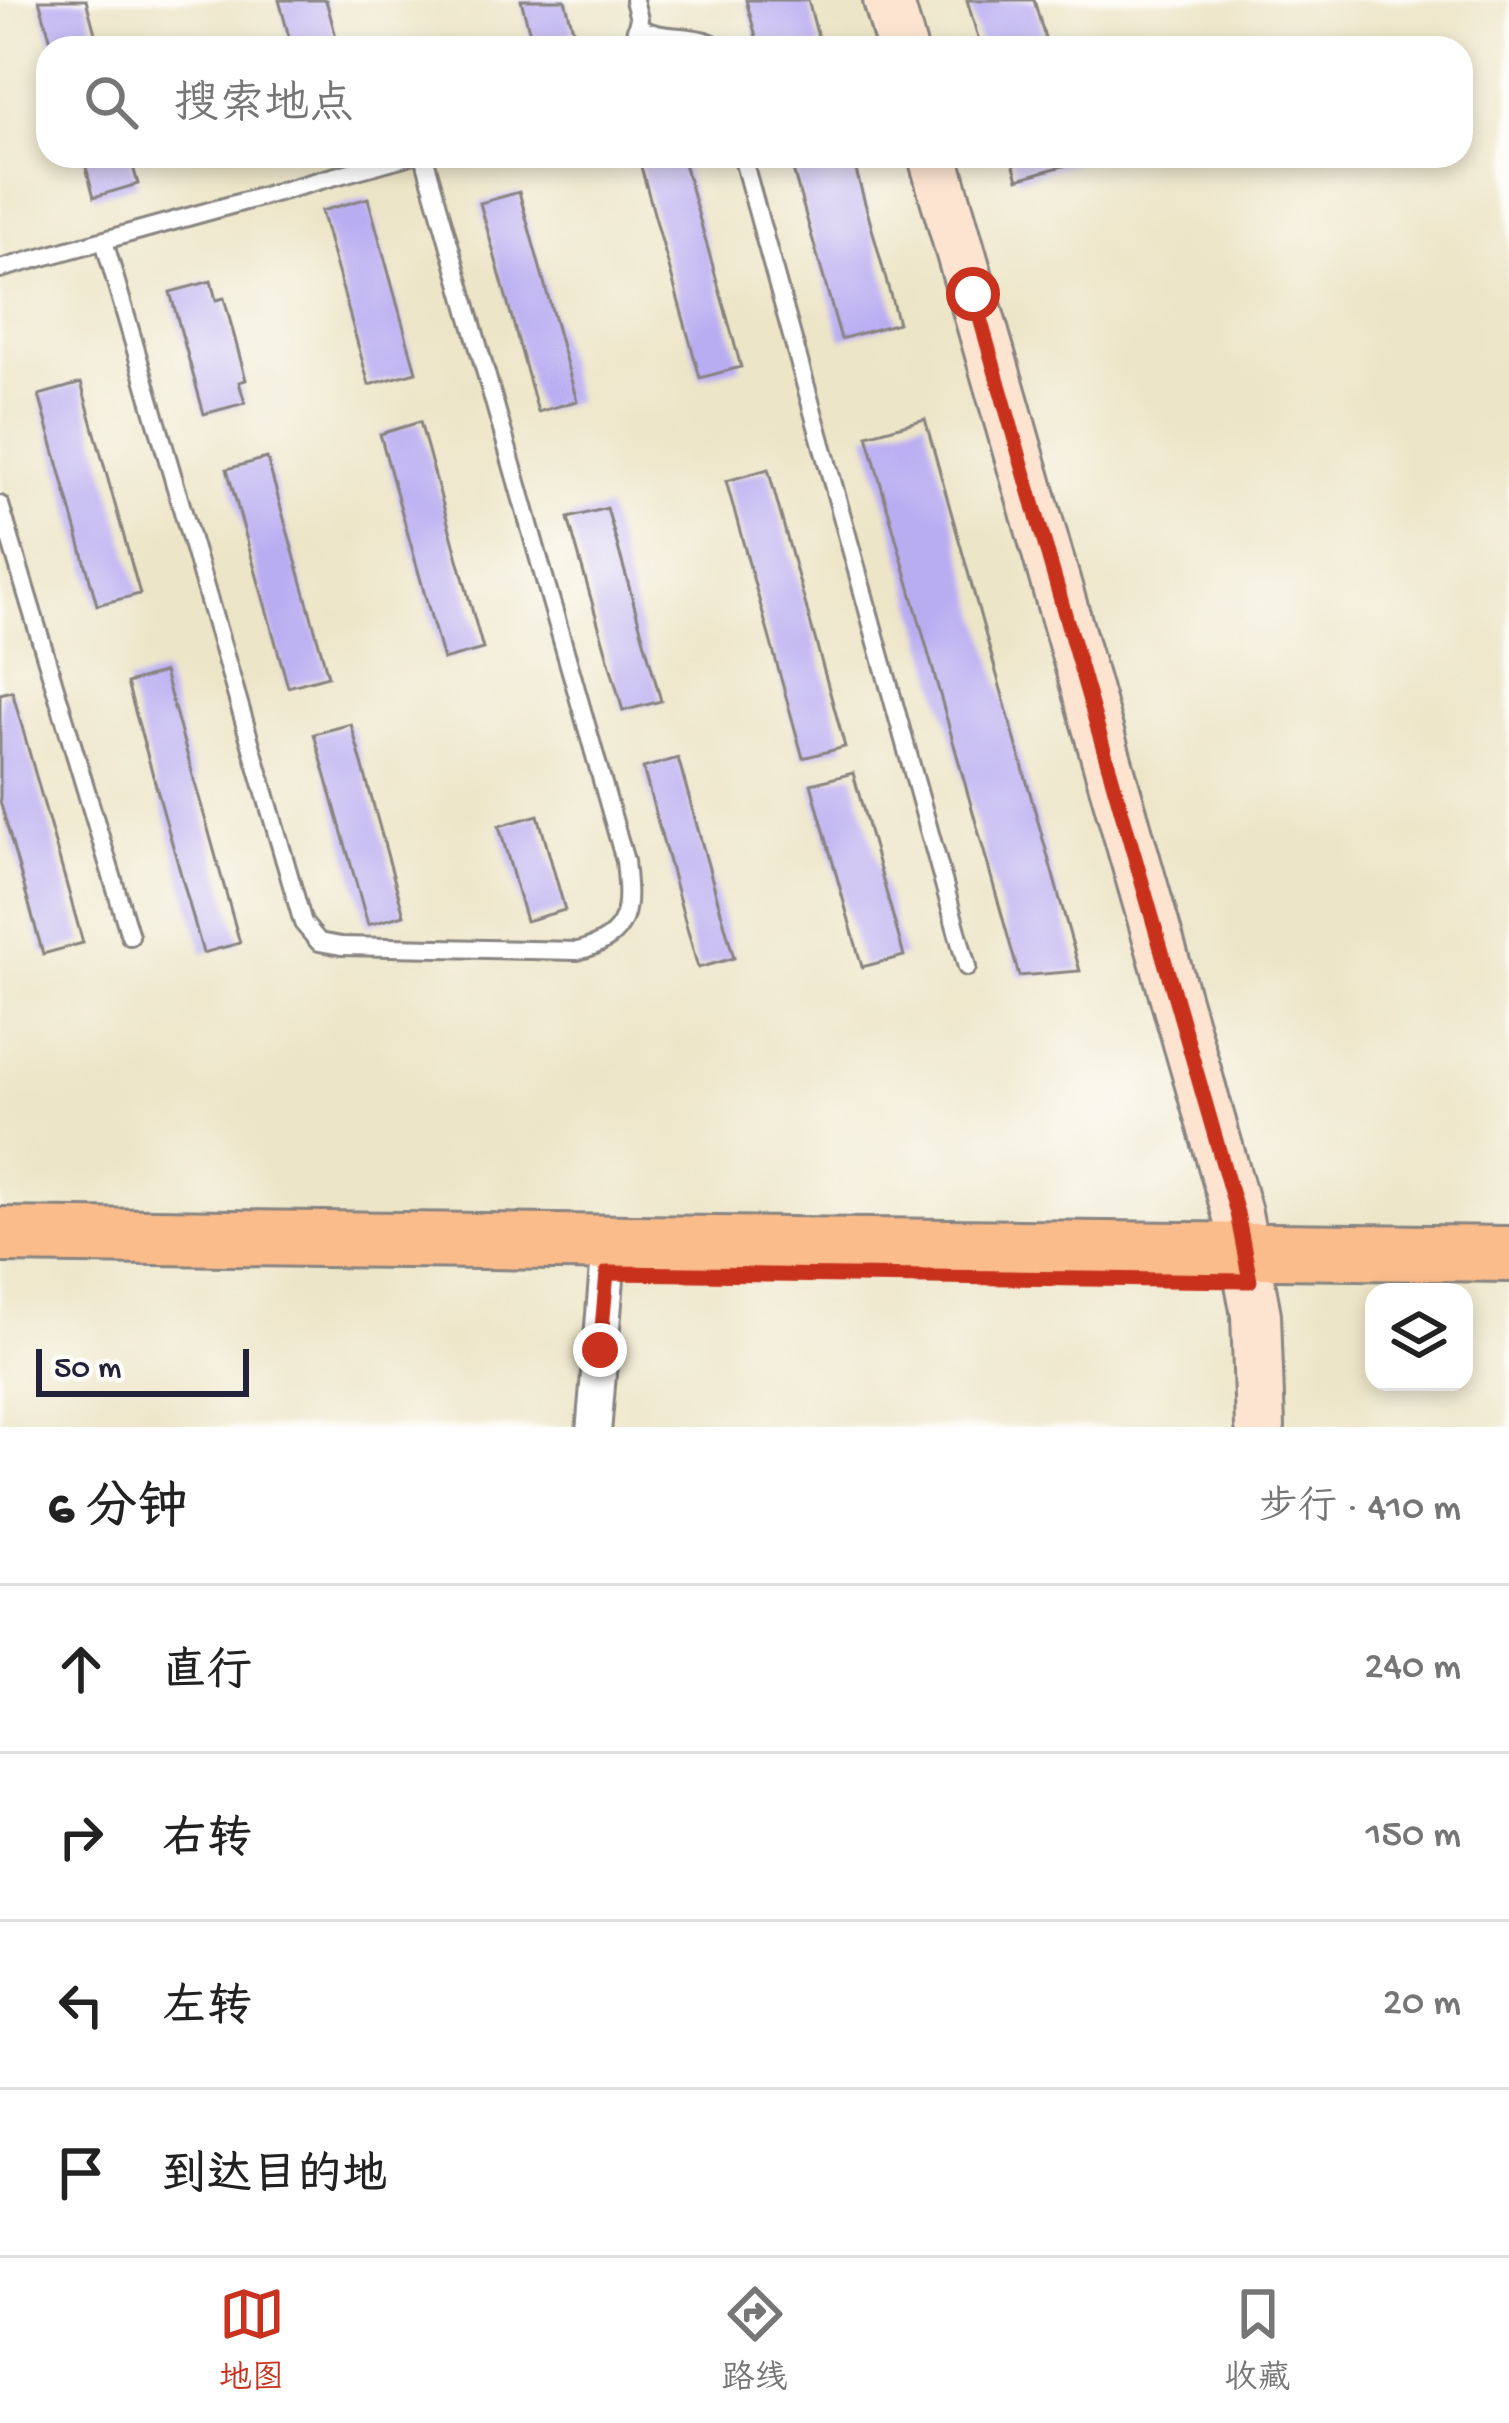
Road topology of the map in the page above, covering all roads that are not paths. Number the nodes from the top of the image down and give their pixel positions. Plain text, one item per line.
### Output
1 (634, 0) edge
2 (888, 0) edge
3 (638, 27) junction
4 (635, 36) edge
5 (661, 36) edge
6 (898, 36) edge
7 (365, 168) edge
8 (427, 168) edge
9 (745, 168) edge
10 (936, 168) edge
11 (104, 241) junction
12 (0, 269) edge
13 (0, 505) edge
14 (130, 936) dead end
15 (968, 967) dead end
16 (0, 1234) edge
17 (1509, 1254) edge
18 (0, 1265) edge
19 (1247, 1266) junction
20 (607, 1273) junction
21 (1509, 1285) edge
22 (594, 1427) edge
23 (1260, 1427) edge

1 - 3 lane
2 - 6 street
3 - 4 lane
3 - 5 lane
7 - 11 lane
8 - 11 lane
9 - 15 lane
10 - 19 street
11 - 12 lane
13 - 14 lane
16 - 19 main road
17 - 19 main road
18 - 20 main road
19 - 20 main road
19 - 21 main road
19 - 23 street
20 - 22 street

